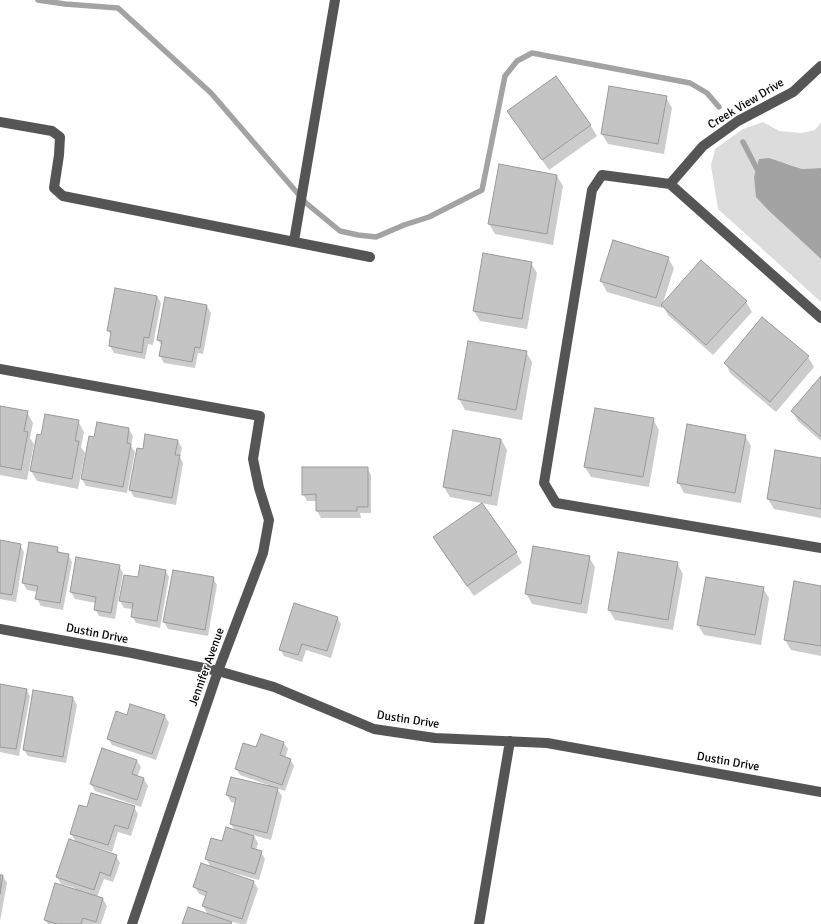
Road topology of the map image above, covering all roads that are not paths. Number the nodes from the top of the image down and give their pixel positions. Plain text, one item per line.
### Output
1 (335, 0) edge
2 (821, 66) edge
3 (0, 122) edge
4 (670, 184) junction
5 (294, 241) junction
6 (370, 257) dead end
7 (821, 318) edge
8 (0, 369) edge
9 (821, 548) edge
10 (0, 629) edge
11 (218, 671) junction
12 (510, 741) junction
13 (821, 792) edge
14 (132, 924) edge
15 (479, 924) edge

1 - 5 street
2 - 4 street, Creek View Drive
3 - 5 street
4 - 7 street
4 - 9 street
5 - 6 street
8 - 11 street, Jennifer Avenue
10 - 11 street, Dustin Drive
11 - 12 street, Dustin Drive
11 - 14 street, Jennifer Avenue
12 - 13 street, Dustin Drive
12 - 15 street

